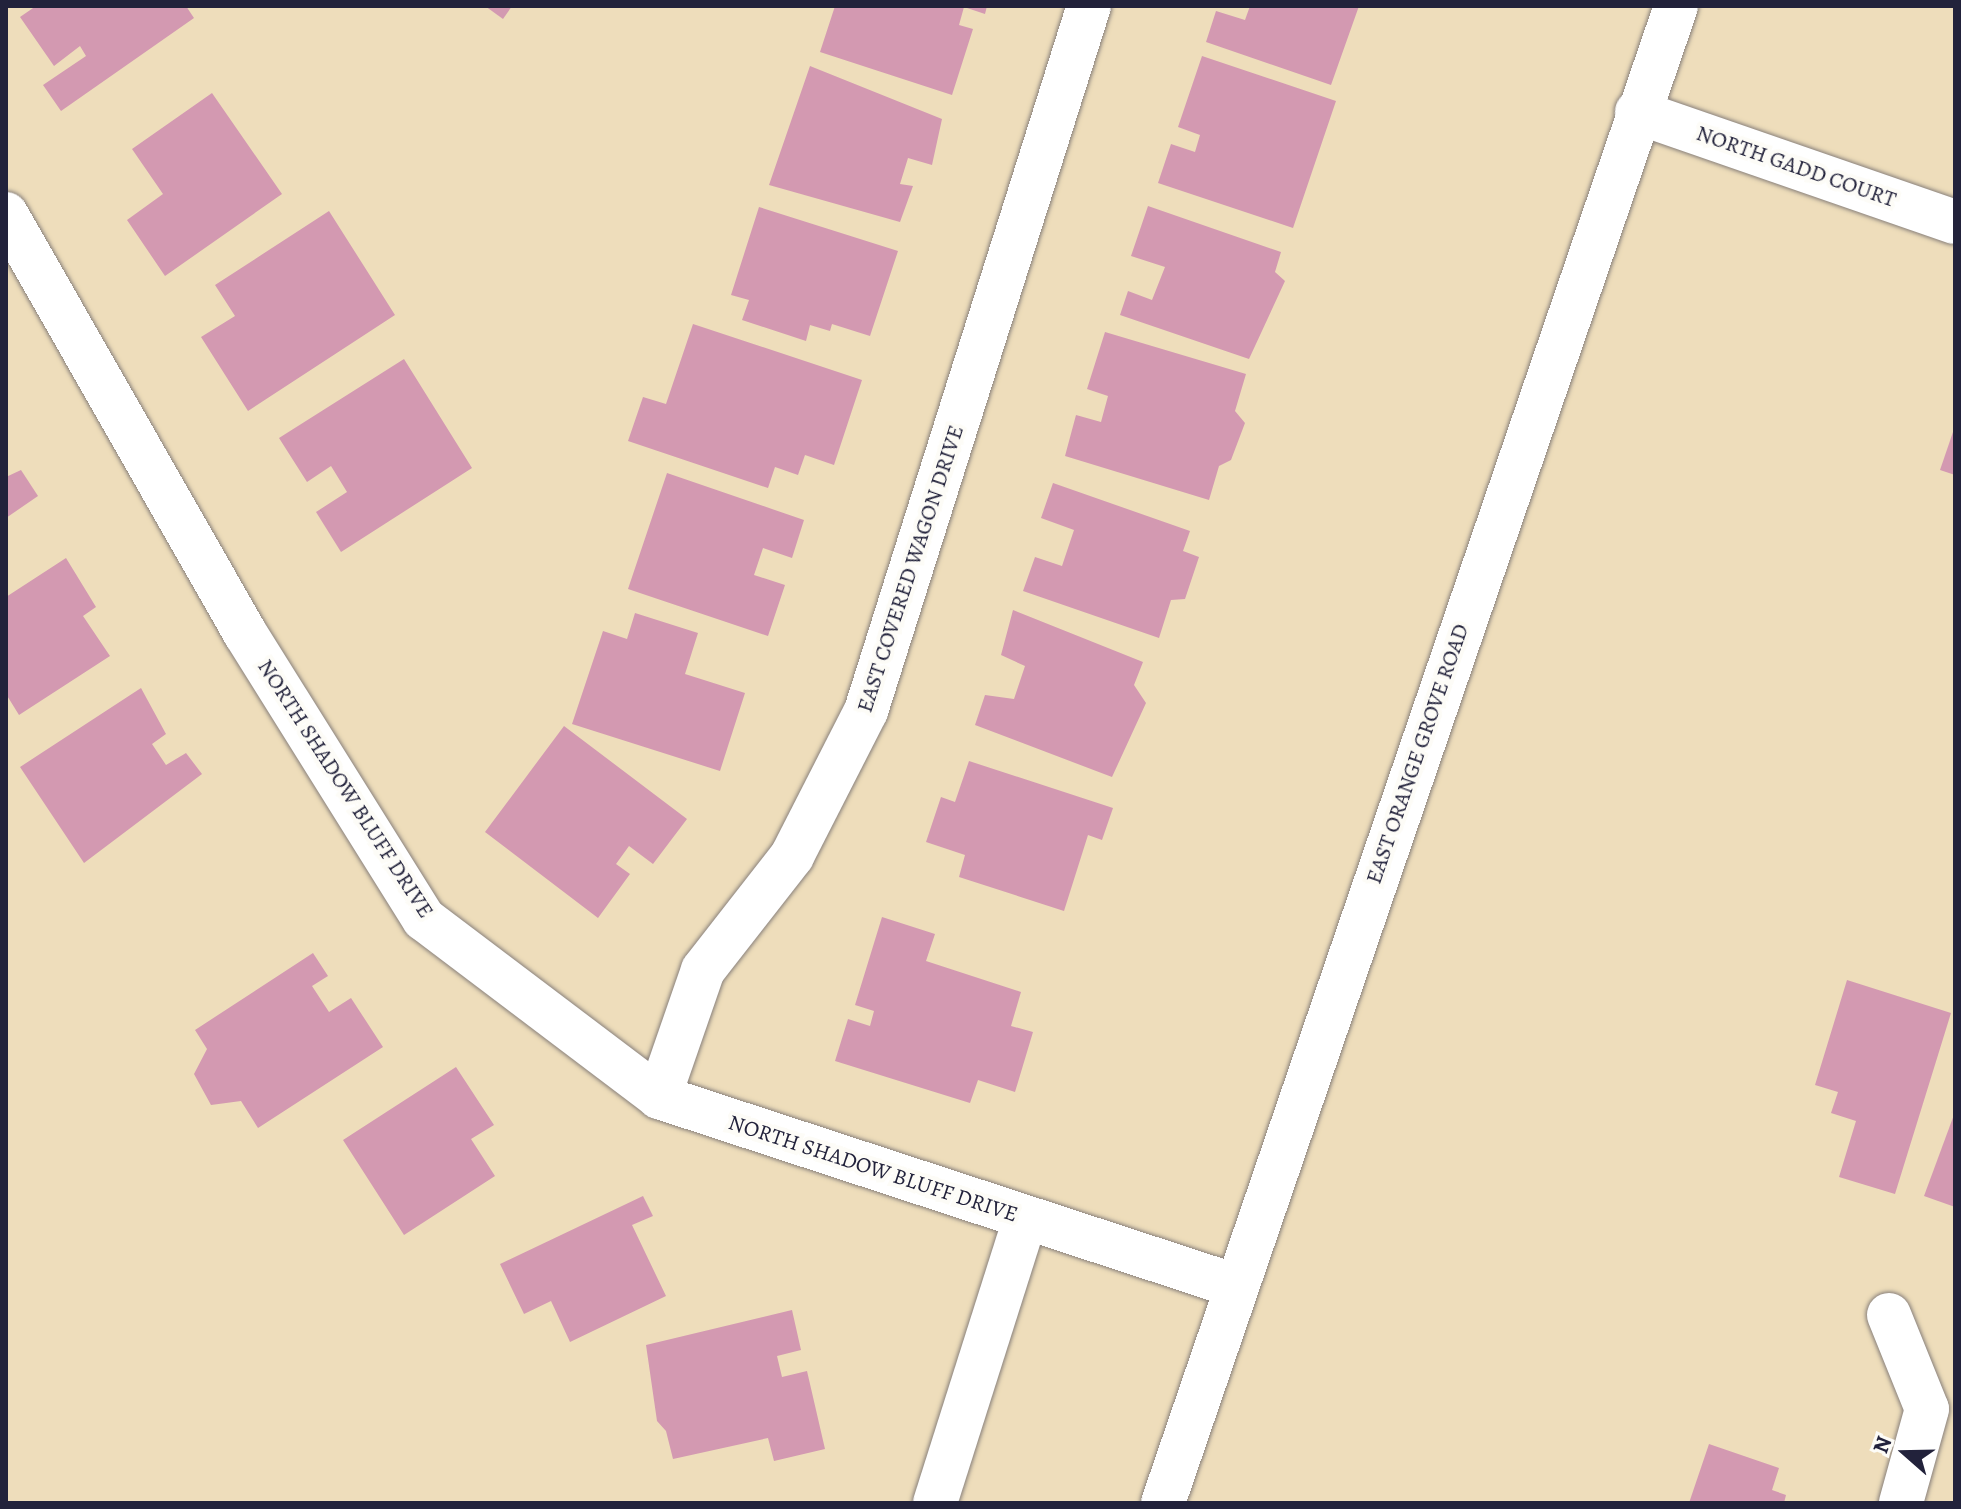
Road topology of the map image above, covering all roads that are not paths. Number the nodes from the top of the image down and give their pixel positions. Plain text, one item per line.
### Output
1 (1089, 6) edge
2 (1676, 6) edge
3 (1637, 112) junction
4 (6, 214) edge
5 (1955, 222) edge
6 (659, 1097) junction
7 (1025, 1219) junction
8 (1236, 1286) junction
9 (1889, 1315) dead end
10 (935, 1503) edge
11 (1163, 1503) edge
12 (1901, 1503) edge

1 - 6 street, EAST COVERED WAGON DRIVE
2 - 3 street, EAST ORANGE GROVE ROAD
3 - 5 street, NORTH GADD COURT
3 - 8 street, EAST ORANGE GROVE ROAD
4 - 6 street, NORTH SHADOW BLUFF DRIVE
6 - 7 street, NORTH SHADOW BLUFF DRIVE
7 - 8 street, NORTH SHADOW BLUFF DRIVE
7 - 10 street
8 - 11 street, EAST ORANGE GROVE ROAD
9 - 12 street

